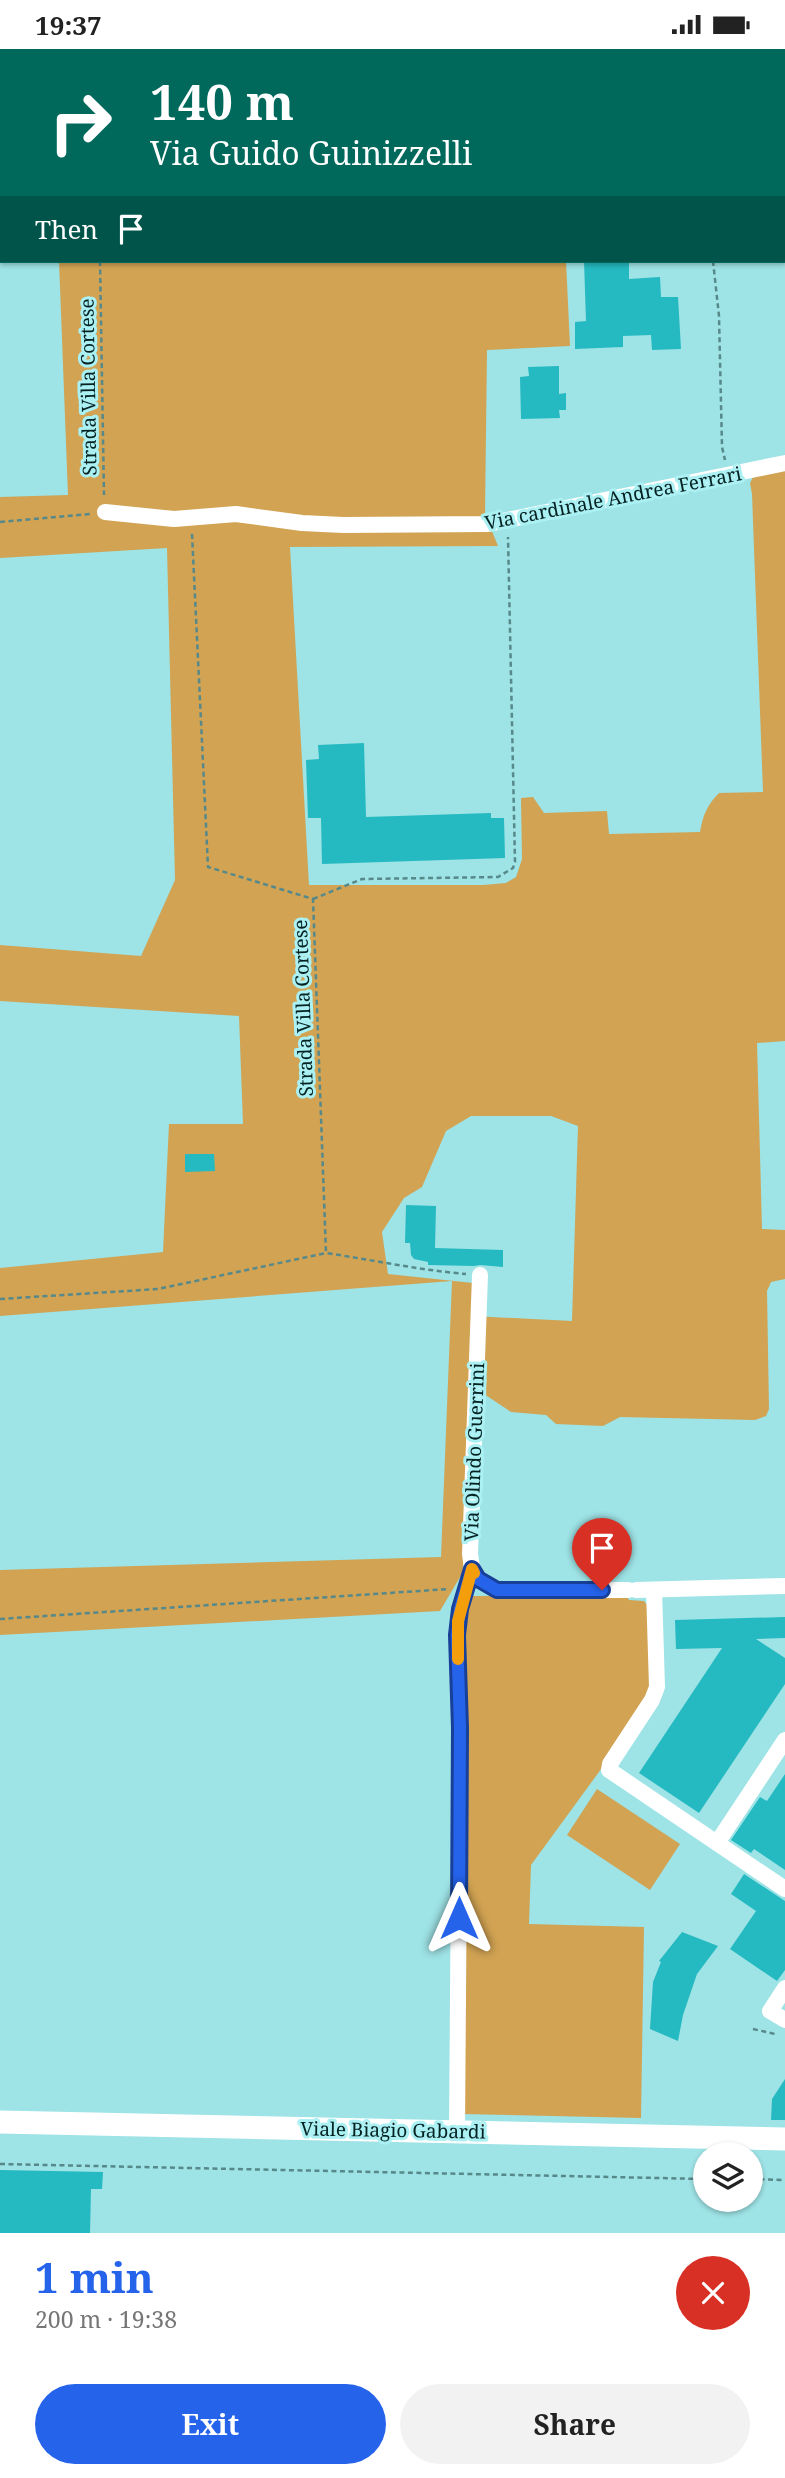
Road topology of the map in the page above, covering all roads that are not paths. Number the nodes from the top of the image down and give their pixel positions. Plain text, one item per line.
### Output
1 (785, 463) edge
2 (105, 512) road end
3 (480, 1275) road end
4 (472, 1569) junction
5 (785, 1586) edge
6 (654, 1590) junction
7 (785, 1740) edge
8 (717, 1843) junction
9 (785, 1889) edge
10 (785, 1989) edge
11 (785, 2020) edge
12 (0, 2122) edge
13 (457, 2131) junction
14 (785, 2139) edge

1 - 2 street, Via cardinale Andrea Ferrari
3 - 4 street, Via Olindo Guerrini
4 - 6 street
4 - 13 street, Via Olindo Guerrini
5 - 6 street
6 - 8 street
7 - 8 street
8 - 9 street
10 - 11 street
12 - 13 street, Viale Biagio Gabardi
13 - 14 street, Viale Biagio Gabardi

